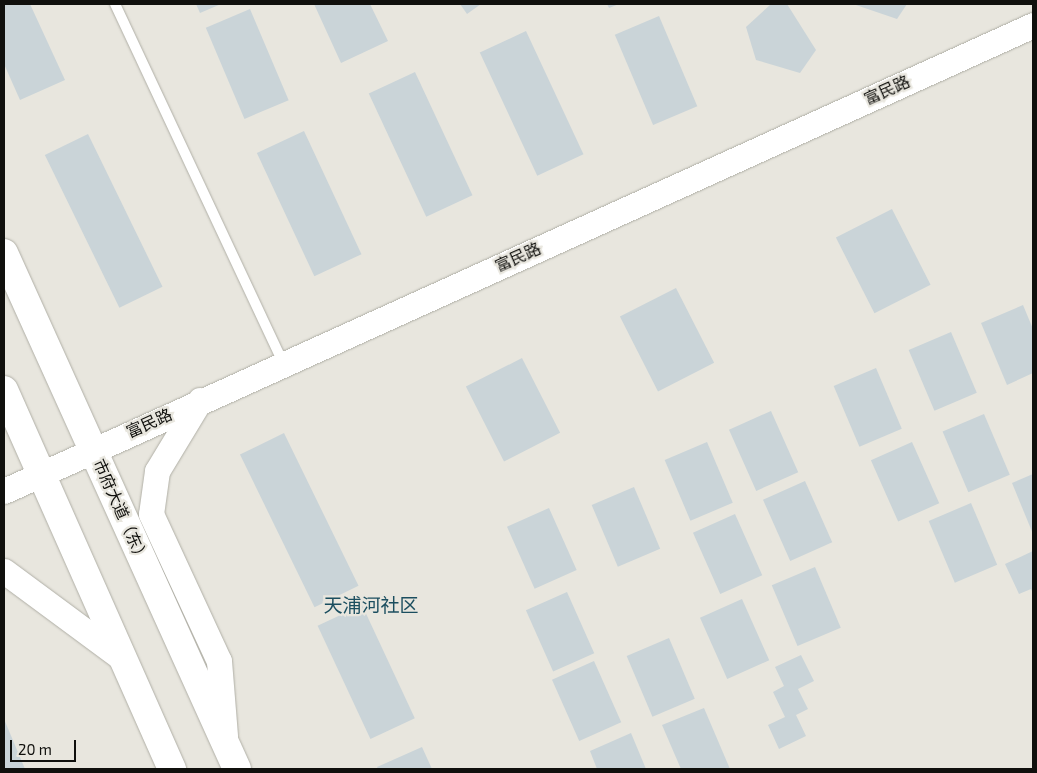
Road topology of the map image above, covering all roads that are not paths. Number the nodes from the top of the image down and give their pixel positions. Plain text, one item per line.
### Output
1 (115, 4) edge
2 (1033, 25) edge
3 (4, 253) edge
4 (283, 362) junction
5 (4, 390) edge
6 (200, 400) junction
7 (92, 448) junction
8 (41, 473) junction
9 (4, 491) edge
10 (4, 571) edge
11 (123, 659) junction
12 (225, 743) junction
13 (172, 769) edge
14 (237, 769) edge

1 - 4 lane
2 - 4 street, 富民路
3 - 7 main road, 市府大道（东）
4 - 6 street, 富民路
5 - 8 main road
6 - 7 street, 富民路
6 - 12 street
7 - 8 street, 富民路
7 - 12 main road, 市府大道（东）
8 - 9 street, 富民路
8 - 11 main road
10 - 11 street
11 - 13 main road
12 - 14 main road, 市府大道（东）

